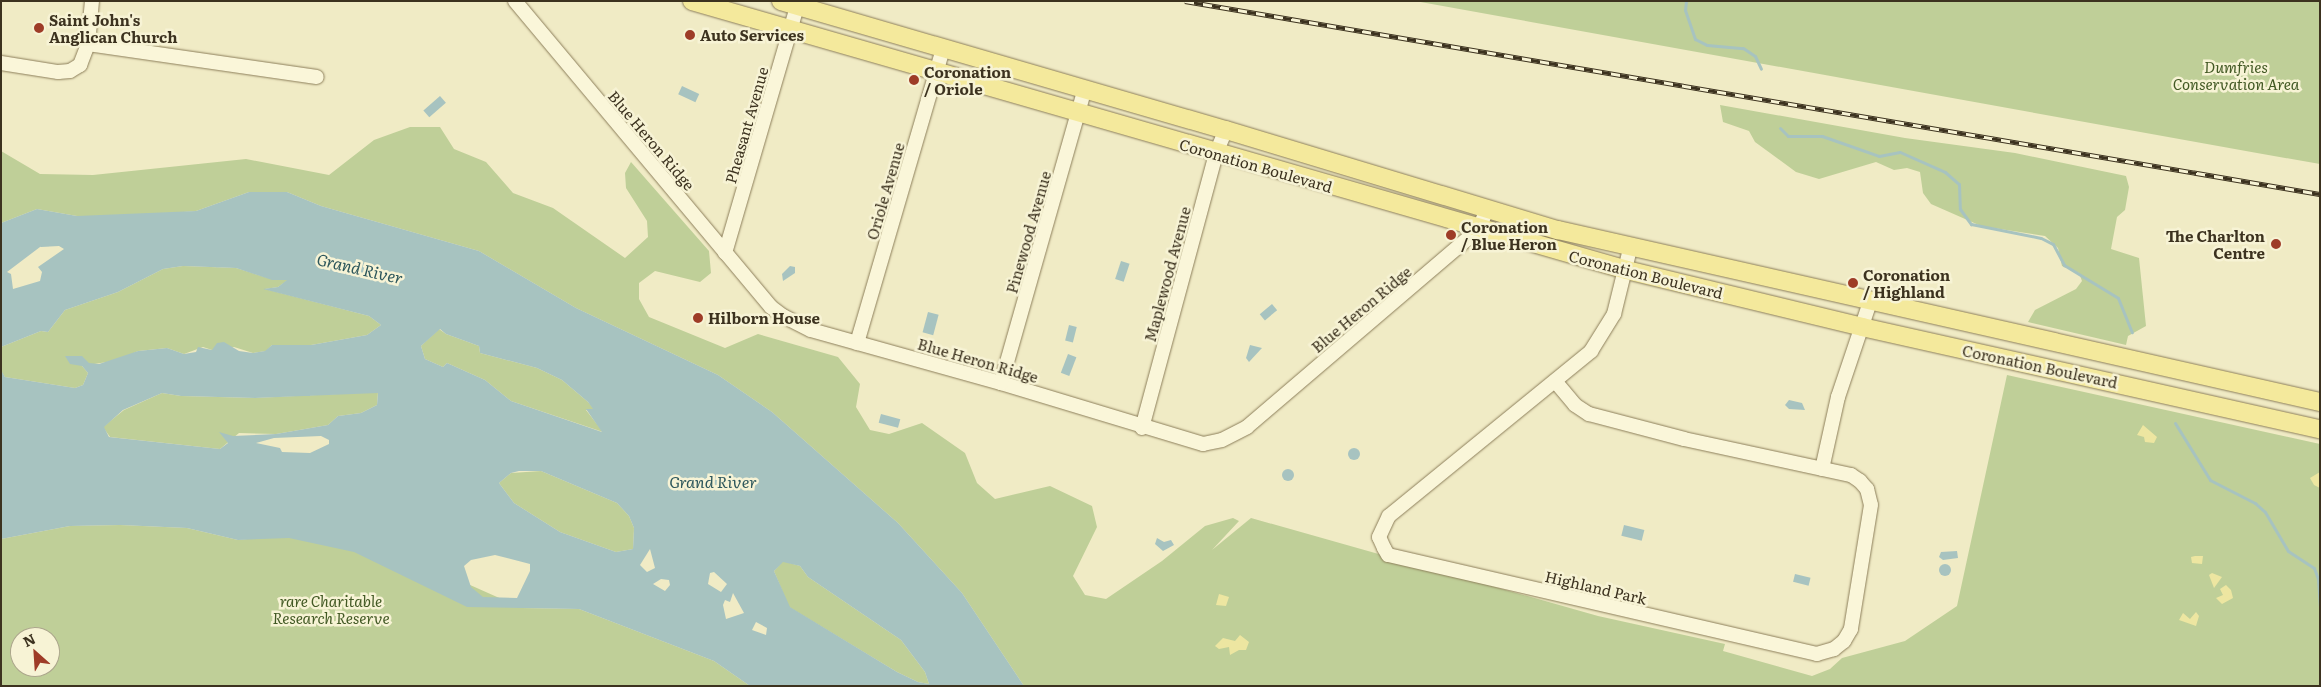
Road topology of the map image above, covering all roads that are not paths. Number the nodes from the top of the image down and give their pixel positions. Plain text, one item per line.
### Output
1 (92, 1) edge
2 (515, 1) edge
3 (692, 1) edge
4 (789, 3) edge
5 (791, 30) junction
6 (88, 44) junction
7 (943, 48) junction
8 (1, 63) edge
9 (934, 72) junction
10 (317, 78) dead end
11 (1085, 89) junction
12 (1078, 114) junction
13 (1226, 130) junction
14 (1216, 153) junction
15 (1320, 158) junction
16 (1314, 181) junction
17 (1488, 208) junction
18 (1478, 230) junction
19 (1631, 245) junction
20 (724, 253) junction
21 (1627, 270) junction
22 (1870, 302) junction
23 (1862, 327) junction
24 (857, 343) junction
25 (2079, 349) junction
26 (2073, 373) junction
27 (1555, 381) junction
28 (1001, 383) junction
29 (2320, 402) edge
30 (1142, 428) junction
31 (2320, 429) edge
32 (1822, 468) junction

1 - 6 street
2 - 20 street, Blue Heron Ridge
3 - 5 main road, Coronation Boulevard
4 - 5 street, Pheasant Avenue
4 - 7 main road, Coronation Boulevard
5 - 9 main road, Coronation Boulevard
5 - 20 street, Pheasant Avenue
6 - 8 street
6 - 10 street
7 - 9 street, Oriole Avenue
7 - 11 main road, Coronation Boulevard
9 - 12 main road, Coronation Boulevard
9 - 24 street, Oriole Avenue
11 - 12 street, Pinewood Avenue
11 - 13 main road, Coronation Boulevard
12 - 14 main road, Coronation Boulevard
12 - 28 street, Pinewood Avenue
13 - 14 street, Maplewood Avenue
13 - 15 main road, Coronation Boulevard
14 - 16 main road, Coronation Boulevard
14 - 30 street, Maplewood Avenue
15 - 16 main road
15 - 17 main road, Coronation Boulevard
16 - 18 main road, Coronation Boulevard
17 - 18 street, Blue Heron Ridge
17 - 19 main road, Coronation Boulevard
18 - 21 main road, Coronation Boulevard
18 - 30 street, Blue Heron Ridge
19 - 21 street, Highland Park
19 - 22 main road, Coronation Boulevard
20 - 24 street, Blue Heron Ridge
21 - 23 main road, Coronation Boulevard
21 - 27 street, Highland Park
22 - 23 street
22 - 25 main road, Coronation Boulevard
23 - 26 main road, Coronation Boulevard
23 - 32 street
24 - 28 street, Blue Heron Ridge
25 - 26 main road
25 - 29 main road, Coronation Boulevard
26 - 31 main road, Coronation Boulevard
27 - 32 street, Highland Park
27 - 32 street, Highland Park
28 - 30 street, Blue Heron Ridge

